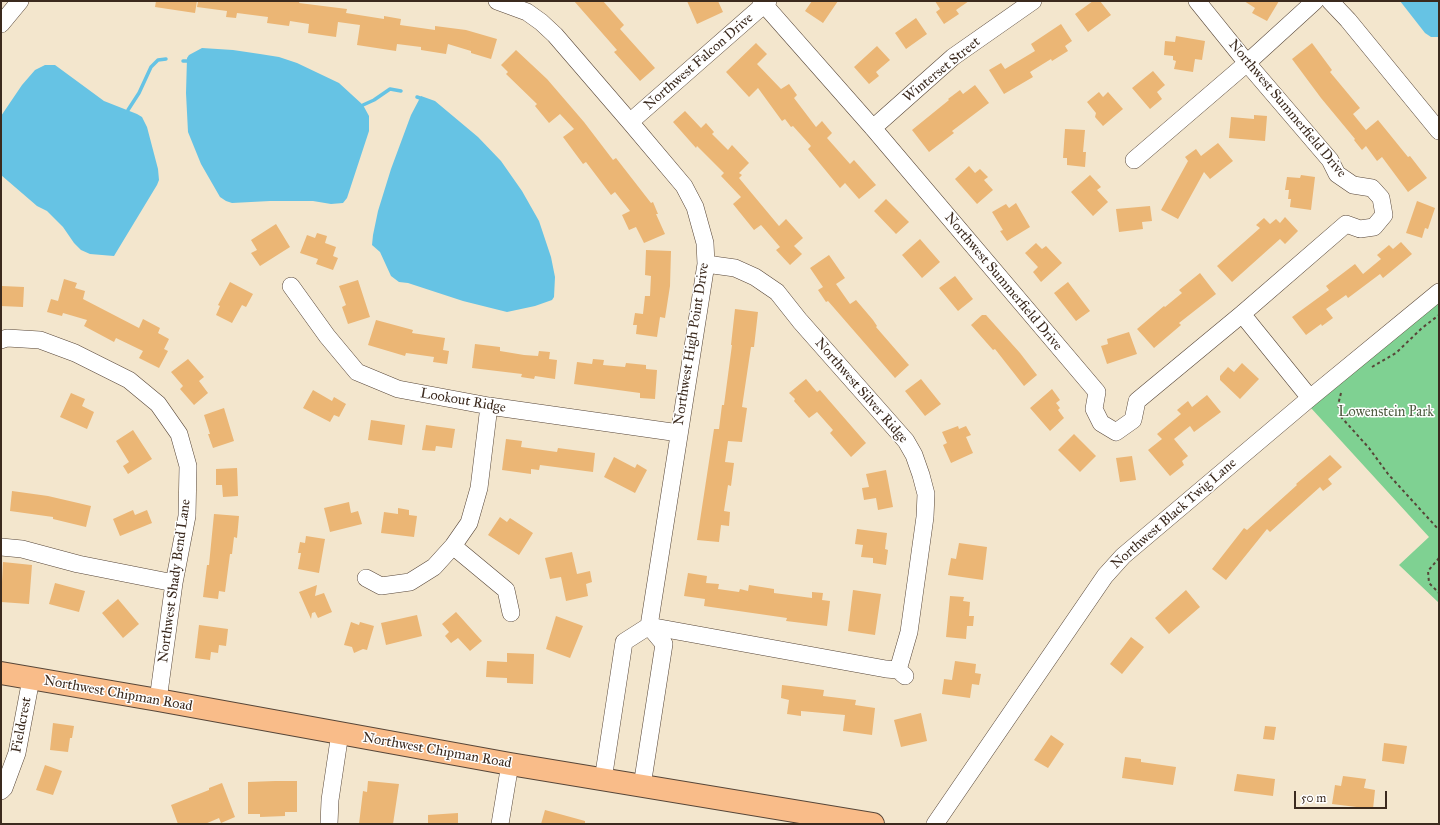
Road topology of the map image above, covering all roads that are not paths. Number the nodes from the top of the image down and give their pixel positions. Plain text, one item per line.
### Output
1 (20, 1) edge
2 (497, 1) edge
3 (1033, 1) edge
4 (1197, 1) edge
5 (1315, 1) edge
6 (1330, 1) edge
7 (764, 2) edge
8 (1, 24) edge
9 (1247, 63) junction
10 (630, 122) junction
11 (873, 128) junction
12 (1439, 131) edge
13 (1134, 160) dead end
14 (706, 264) junction
15 (291, 286) dead end
16 (1439, 292) edge
17 (1242, 314) junction
18 (1, 340) edge
19 (1310, 398) junction
20 (489, 406) junction
21 (679, 433) junction
22 (453, 546) junction
23 (1, 547) edge
24 (366, 578) dead end
25 (174, 583) junction
26 (511, 613) dead end
27 (649, 626) junction
28 (1, 673) edge
29 (31, 679) junction
30 (158, 700) junction
31 (340, 733) junction
32 (510, 764) junction
33 (603, 780) junction
34 (642, 786) junction
35 (1, 791) edge
36 (328, 824) edge
37 (500, 824) edge
38 (873, 824) edge
39 (935, 824) edge

1 - 8 street
2 - 10 street, Northwest High Point Drive
3 - 11 street, Winterset Street
4 - 9 street, Northwest Summerfield Drive
5 - 9 street
6 - 12 street
7 - 10 street, Northwest Falcon Drive
7 - 11 street, Northwest Summerfield Drive
9 - 13 street
9 - 17 street, Northwest Summerfield Drive
10 - 14 street, Northwest High Point Drive
11 - 17 street, Northwest Summerfield Drive
14 - 21 street, Northwest High Point Drive
14 - 27 street, Northwest Silver Ridge
15 - 20 street, Lookout Ridge
16 - 19 street, Northwest Black Twig Lane
17 - 19 street
18 - 25 street, Northwest Shady Bend Lane
19 - 39 street, Northwest Black Twig Lane
20 - 21 street, Lookout Ridge
20 - 22 street
21 - 27 street, Northwest High Point Drive
22 - 24 street
22 - 26 street
23 - 25 street
25 - 30 street, Northwest Shady Bend Lane
27 - 33 street
27 - 34 street
28 - 29 main road, Northwest Chipman Road
29 - 30 main road, Northwest Chipman Road
29 - 35 street, Fieldcrest
30 - 31 main road, Northwest Chipman Road
31 - 32 main road, Northwest Chipman Road
31 - 36 street
32 - 33 main road, Northwest Chipman Road
32 - 37 street
33 - 34 main road, Northwest Chipman Road
34 - 38 main road, Northwest Chipman Road

